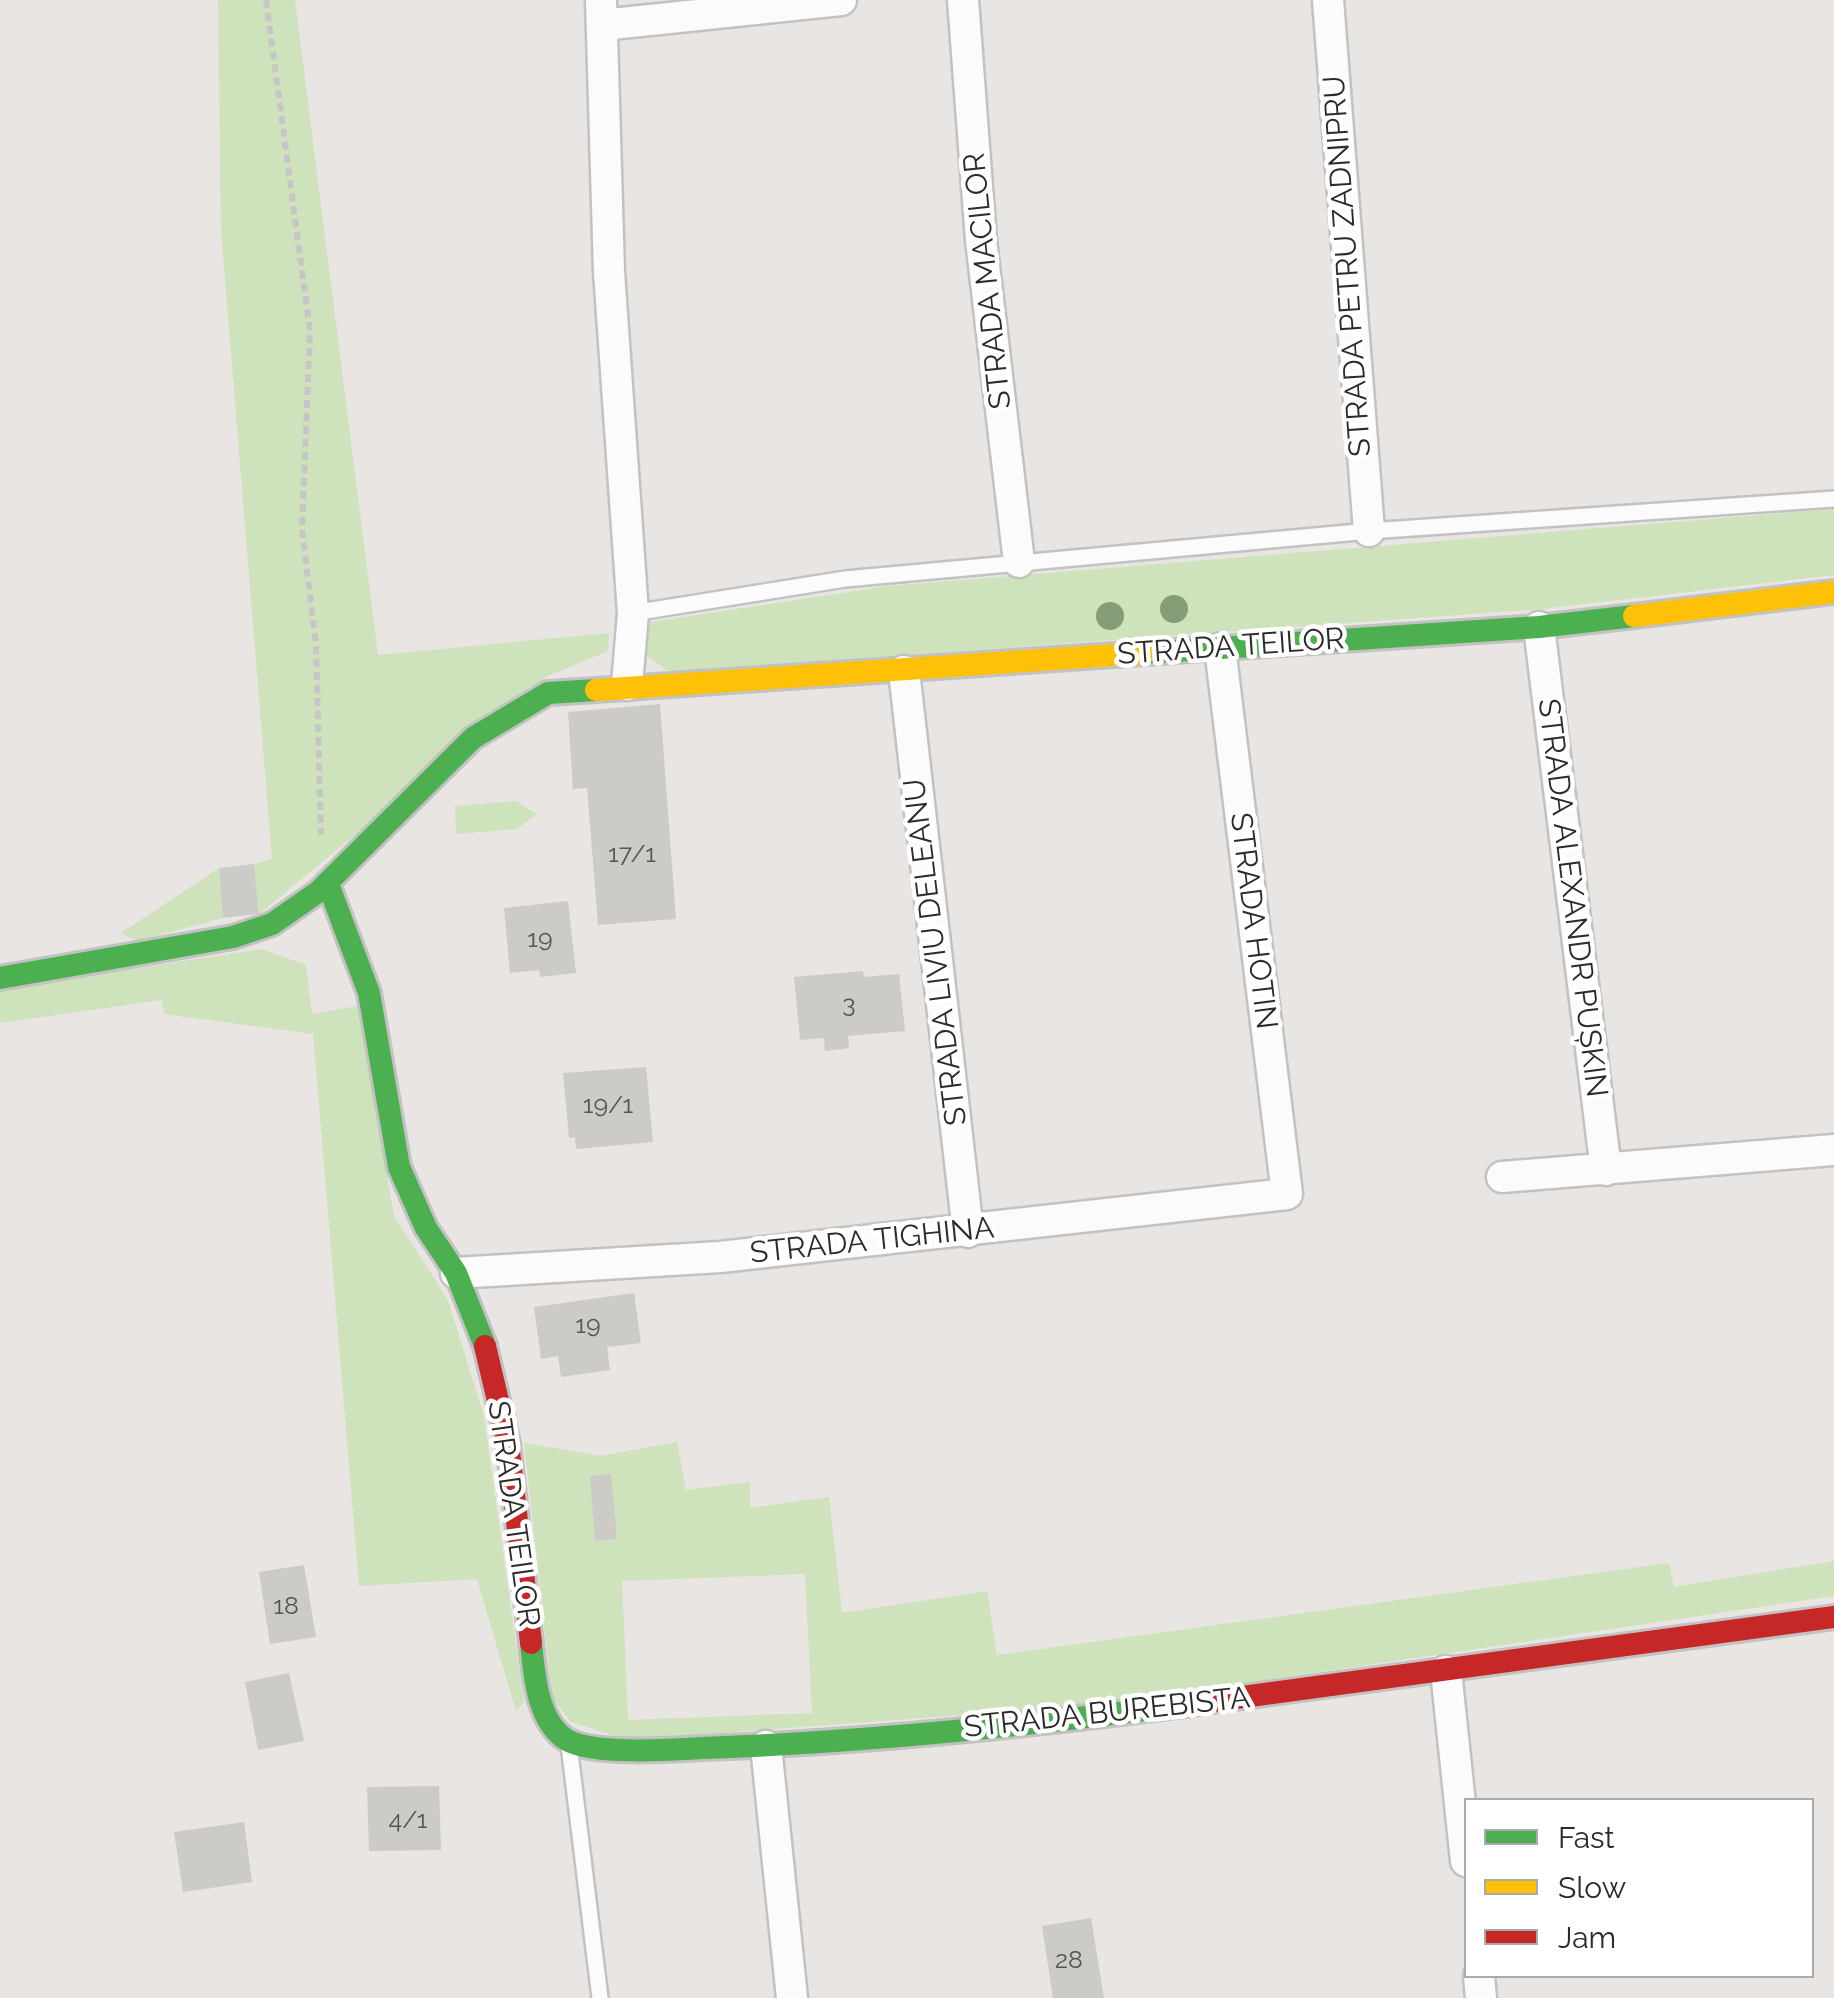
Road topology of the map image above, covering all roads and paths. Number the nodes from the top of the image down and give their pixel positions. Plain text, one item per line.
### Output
1 (266, 0) edge
2 (840, 0) edge
3 (963, 0) edge
4 (1328, 0) edge
5 (601, 12) edge
6 (1834, 499) edge
7 (1369, 532) junction
8 (1019, 562) junction
9 (1834, 592) edge
10 (633, 613) junction
11 (1539, 626) junction
12 (1220, 648) junction
13 (904, 671) junction
14 (628, 685) junction
15 (328, 884) junction
16 (0, 978) edge
17 (1834, 1150) edge
18 (1606, 1170) junction
19 (1502, 1178) dead end
20 (1287, 1194) joint
21 (968, 1232) junction
22 (456, 1273) junction
23 (1834, 1617) edge
24 (1446, 1672) junction
25 (568, 1741) junction
26 (766, 1746) junction
27 (1464, 1843) edge
28 (600, 1998) edge
29 (792, 1998) edge

1 - 15 path
2 - 5 street
3 - 8 street, STRADA MACILOR
4 - 7 street, STRADA PETRU ZADNIPRU
5 - 10 street
6 - 7 lane
7 - 8 lane
8 - 10 lane
9 - 11 street, STRADA TEILOR
10 - 14 street
11 - 12 street, STRADA TEILOR
11 - 18 street, STRADA ALEXANDR PUȘKIN
12 - 13 street, STRADA TEILOR
12 - 20 street, STRADA HOTIN
13 - 14 street, STRADA TEILOR
13 - 21 street, STRADA LIVIU DELEANU
14 - 15 street, STRADA TEILOR
15 - 16 street
15 - 22 street, STRADA TEILOR
17 - 18 street
18 - 19 street
20 - 21 street, STRADA TIGHINA
21 - 22 street, STRADA TIGHINA
22 - 25 street, STRADA TEILOR
23 - 24 street, STRADA BUREBISTA
24 - 26 street, STRADA BUREBISTA
24 - 27 street
25 - 26 street
25 - 28 lane
26 - 29 street

